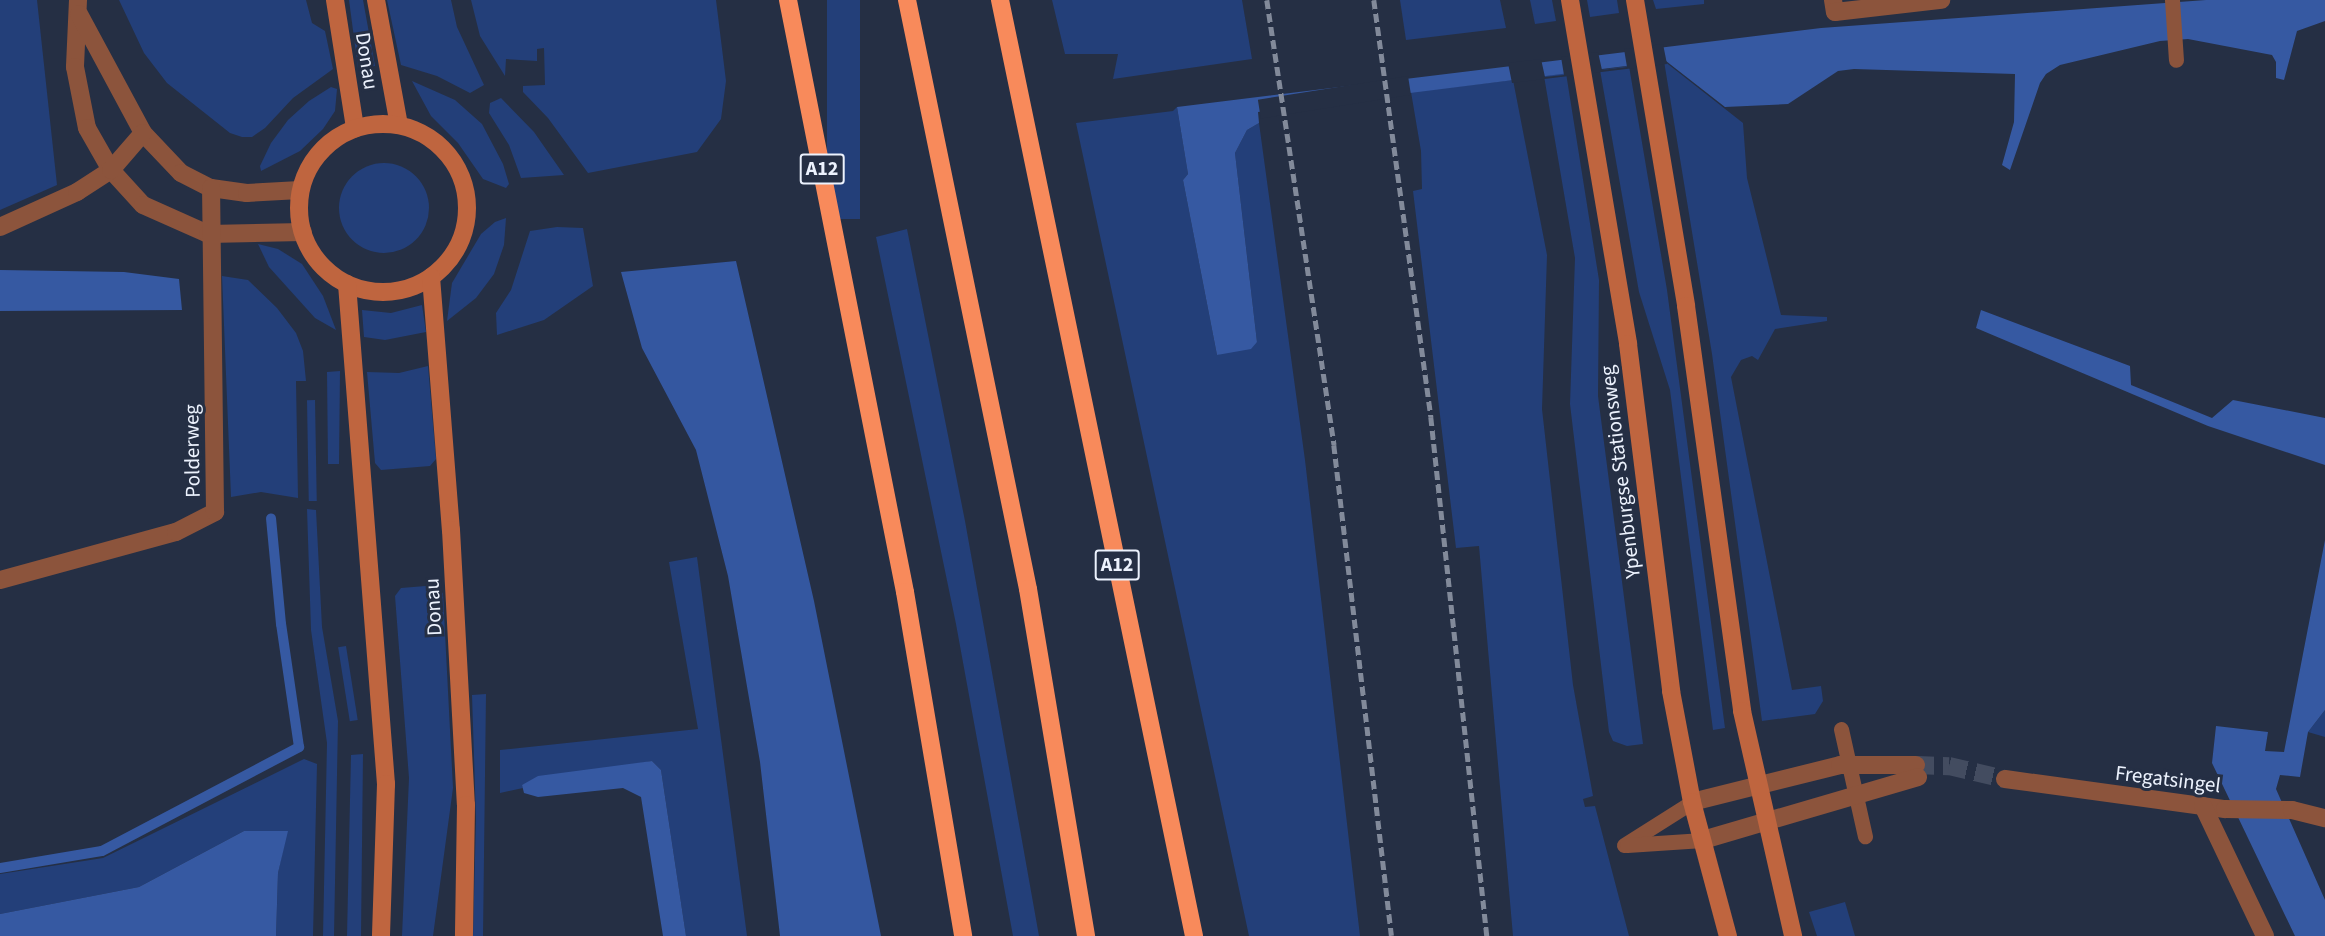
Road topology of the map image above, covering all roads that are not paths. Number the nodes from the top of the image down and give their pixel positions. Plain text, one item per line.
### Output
1 (335, 0) edge
2 (376, 0) edge
3 (788, 0) edge
4 (907, 0) edge
5 (1000, 0) edge
6 (1570, 0) edge
7 (1833, 0) edge
8 (1941, 0) edge
9 (2172, 0) edge
10 (1920, 1) edge
11 (78, 6) edge
12 (1636, 6) edge
13 (2176, 60) dead end
14 (399, 125) junction
15 (355, 128) junction
16 (142, 133) junction
17 (111, 170) junction
18 (211, 188) junction
19 (300, 190) junction
20 (0, 227) edge
21 (303, 232) junction
22 (208, 234) junction
23 (431, 277) junction
24 (347, 284) junction
25 (0, 580) edge
26 (1841, 729) dead end
27 (1848, 765) junction
28 (2005, 779) tunnel mouth
29 (1757, 786) junction
30 (1854, 797) junction
31 (1692, 802) junction
32 (2204, 806) junction
33 (2324, 820) edge
34 (1767, 824) junction
35 (1865, 836) dead end
36 (1703, 840) junction
37 (381, 936) edge
38 (464, 936) edge
39 (963, 936) edge
40 (1086, 936) edge
41 (1194, 936) edge
42 (1728, 936) edge
43 (1792, 936) edge
44 (2265, 936) edge

1 - 15 main road, Donau
2 - 14 main road, Donau
3 - 39 highway, A12
4 - 40 highway
5 - 41 highway, A12
6 - 31 main road, Ypenburgse Stationsweg
7 - 10 street
8 - 10 street
9 - 13 lane
11 - 16 street
11 - 17 street
12 - 29 main road
14 - 15 main road
14 - 23 main road
15 - 19 main road
16 - 17 street
16 - 18 street
17 - 20 street
17 - 22 street
18 - 19 street
18 - 22 street
19 - 21 main road
21 - 22 street
21 - 24 main road
22 - 25 street, Polderweg
23 - 24 main road
23 - 38 main road, Donau
24 - 37 main road
26 - 27 lane
27 - 29 street
27 - 30 lane
27 - 30 street
28 - 32 street, Fregatsingel
29 - 31 street
29 - 34 main road
30 - 34 street
30 - 35 lane
31 - 36 main road, Ypenburgse Stationsweg
31 - 36 lane
32 - 33 street, Fregatsingel
32 - 44 street
34 - 36 street
34 - 43 main road
36 - 42 main road, Ypenburgse Stationsweg

